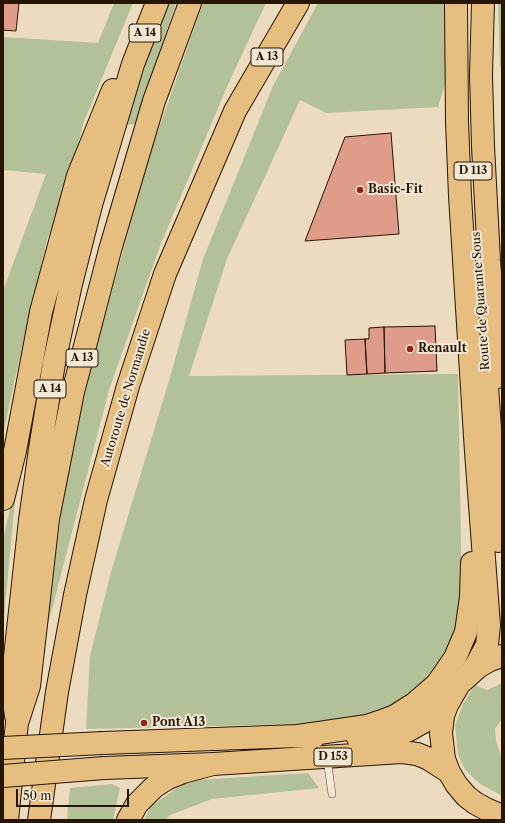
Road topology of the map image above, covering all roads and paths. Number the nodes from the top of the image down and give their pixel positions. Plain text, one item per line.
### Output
1 (158, 3) edge
2 (190, 3) edge
3 (282, 3) edge
4 (298, 3) edge
5 (456, 3) edge
6 (468, 3) edge
7 (484, 3) edge
8 (133, 64) junction
9 (235, 111) junction
10 (502, 239) edge
11 (502, 428) edge
12 (476, 452) junction
13 (3, 499) edge
14 (502, 598) edge
15 (498, 658) edge
16 (472, 671) junction
17 (449, 699) junction
18 (17, 723) junction
19 (298, 736) junction
20 (3, 748) edge
21 (327, 757) junction
22 (212, 764) junction
23 (449, 772) junction
24 (3, 776) edge
25 (332, 794) dead end
26 (491, 814) edge
27 (7, 820) edge
28 (39, 820) edge
29 (128, 820) edge

1 - 8 main road, A 14
2 - 18 main road, A 13
3 - 9 main road
4 - 9 main road, Autoroute de Normandie / A 13
5 - 12 main road
6 - 14 main road, Route de Quarante Sous / D 113
7 - 10 main road
7 - 11 main road, Route de Quarante Sous / D 113
8 - 13 main road
8 - 18 main road, A 14
9 - 28 main road, Autoroute de Normandie / A 13
12 - 16 main road
12 - 19 main road
15 - 16 main road
16 - 17 main road
17 - 19 main road, D 153
17 - 23 main road
18 - 27 main road, A 13
19 - 20 main road, D 153, bridge
21 - 22 main road, D 153
21 - 23 main road, D 153
21 - 25 lane
22 - 24 main road, D 153, bridge
22 - 29 main road
23 - 26 main road

